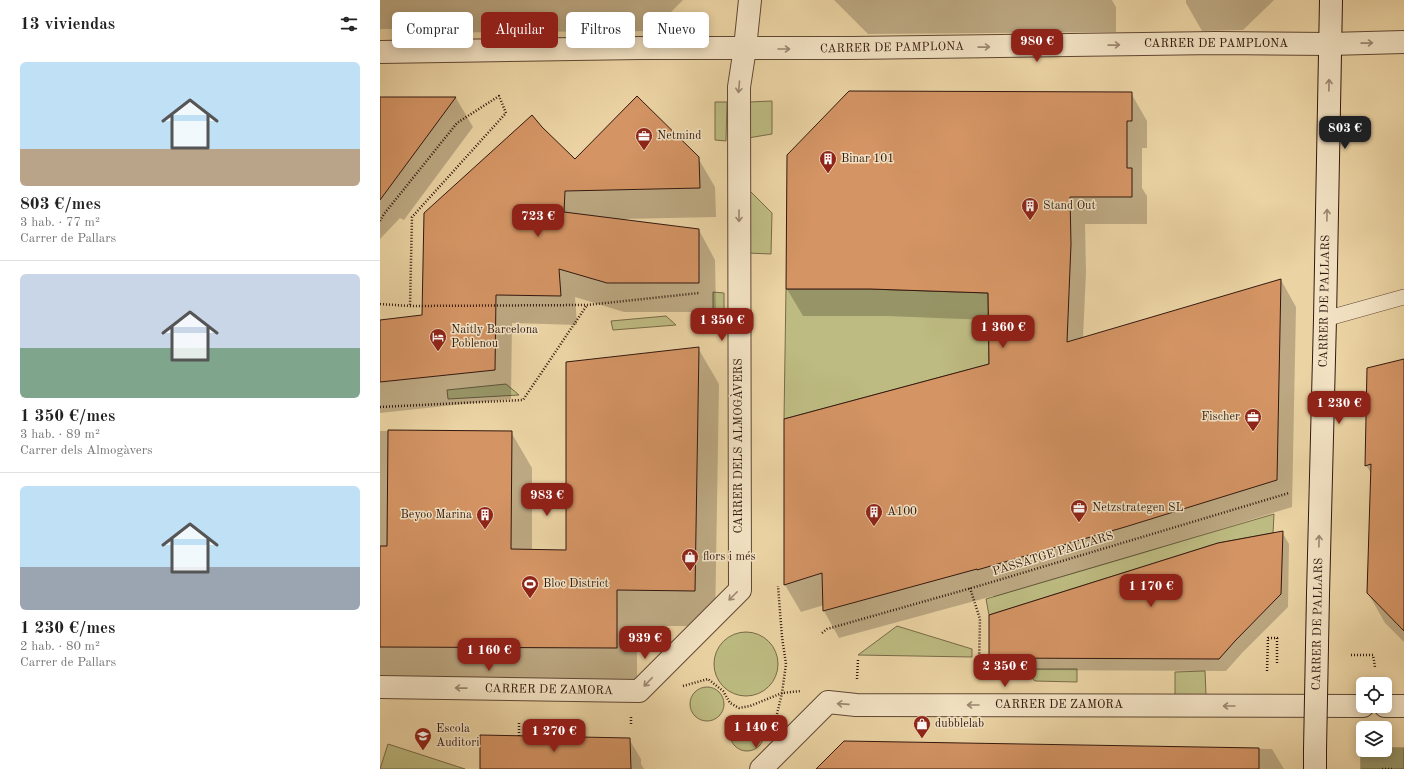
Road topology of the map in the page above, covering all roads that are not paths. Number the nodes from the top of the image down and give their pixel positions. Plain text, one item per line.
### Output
1 (750, 0) edge
2 (1331, 0) edge
3 (1404, 42) edge
4 (1330, 44) junction
5 (745, 48) junction
6 (380, 52) edge
7 (1404, 297) edge
8 (1325, 319) junction
9 (694, 634) joint
10 (380, 687) edge
11 (1356, 706) edge
12 (1392, 706) edge
13 (1404, 706) edge
14 (1315, 759) edge
15 (761, 769) edge

1 - 5 street, CARRER DELS ALMOGÀVERS
2 - 4 street, CARRER DE PALLARS
4 -> 3 street, CARRER DE PAMPLONA
5 -> 4 street, CARRER DE PAMPLONA
8 -> 4 street, CARRER DE PALLARS
5 - 6 street, CARRER DE PAMPLONA
5 -> 9 street, CARRER DELS ALMOGÀVERS
7 - 8 lane
14 -> 8 street, CARRER DE PALLARS, bridge
9 -> 10 street, CARRER DE ZAMORA
11 -> 15 street, CARRER DE ZAMORA
12 - 13 street

